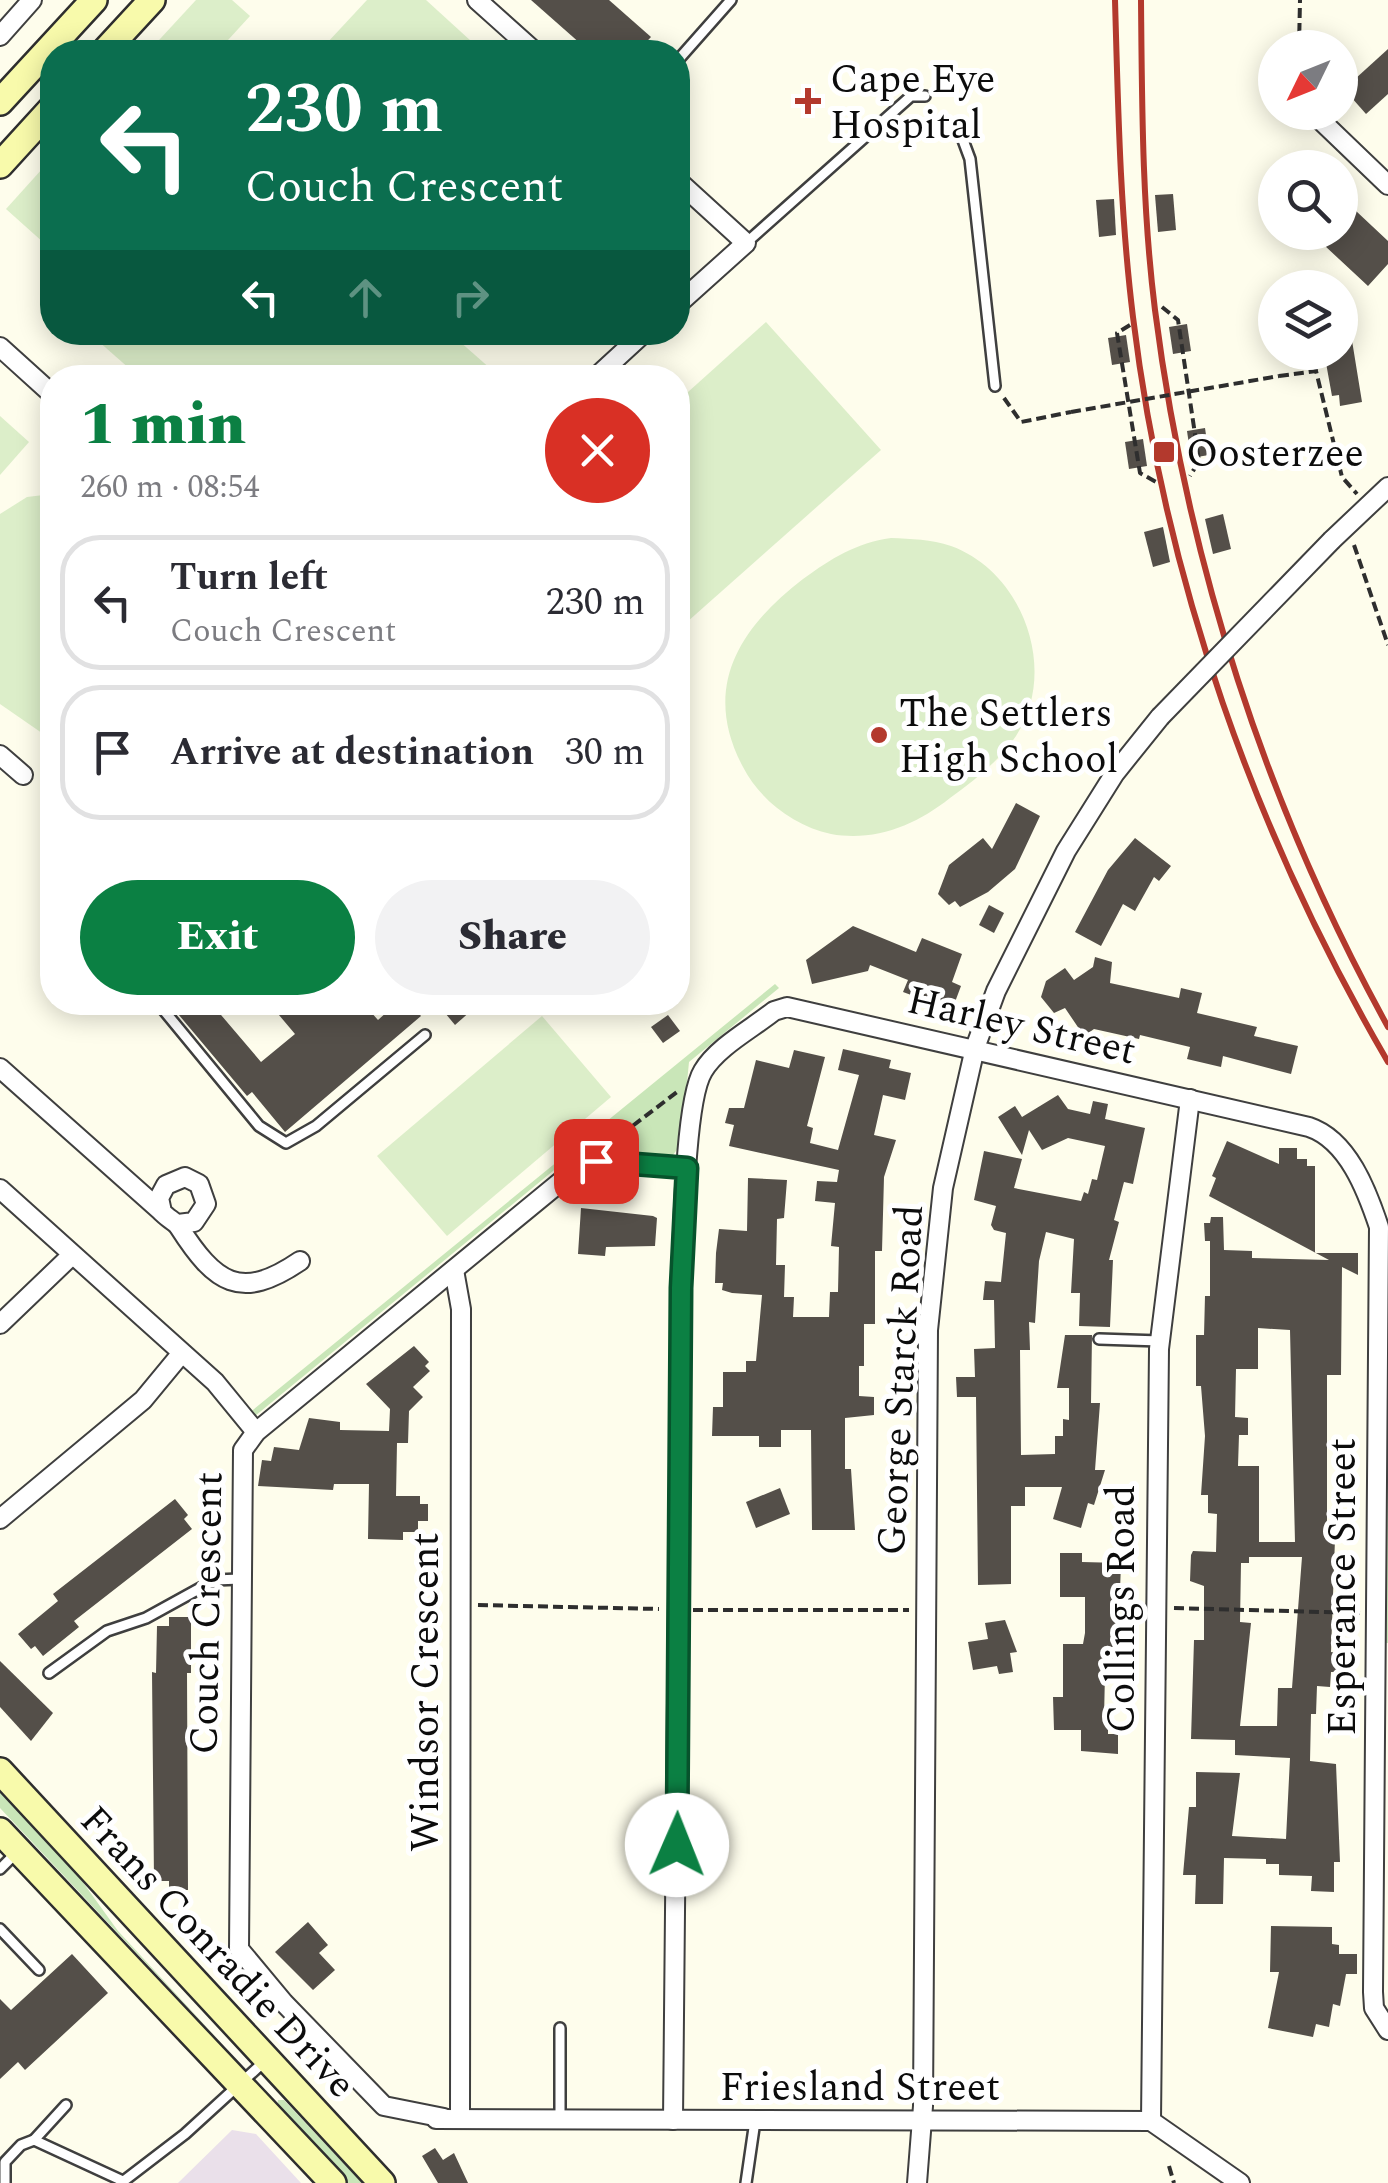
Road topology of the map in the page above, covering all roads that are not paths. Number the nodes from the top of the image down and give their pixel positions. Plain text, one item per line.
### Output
1 (32, 0) edge
2 (94, 0) edge
3 (152, 0) edge
4 (731, 0) edge
5 (480, 1) edge
6 (0, 36) edge
7 (57, 40) edge
8 (115, 40) edge
9 (522, 40) edge
10 (690, 46) edge
11 (40, 59) edge
12 (925, 96) dead end
13 (0, 102) edge
14 (40, 121) edge
15 (1331, 130) edge
16 (960, 132) dead end
17 (0, 165) edge
18 (1388, 185) edge
19 (690, 192) edge
20 (746, 243) junction
21 (690, 293) edge
22 (632, 345) edge
23 (0, 347) edge
24 (609, 365) edge
25 (40, 383) edge
26 (995, 386) road end
27 (1388, 487) edge
28 (0, 755) edge
29 (23, 774) dead end
30 (168, 1015) edge
31 (425, 1034) dead end
32 (975, 1048) junction
33 (0, 1068) edge
34 (1190, 1099) junction
35 (1341, 1150) joint
36 (687, 1168) junction
37 (130, 1185) junction
38 (0, 1189) edge
39 (162, 1190) junction
40 (162, 1212) junction
41 (178, 1224) junction
42 (72, 1255) junction
43 (300, 1261) dead end
44 (454, 1270) junction
45 (0, 1324) edge
46 (1099, 1340) dead end
47 (1160, 1341) junction
48 (181, 1354) junction
49 (256, 1432) junction
50 (0, 1519) edge
51 (240, 1579) junction
52 (49, 1673) dead end
53 (1381, 1757) edge
54 (0, 1771) edge
55 (6, 1840) edge
56 (0, 1869) edge
57 (0, 1929) edge
58 (39, 1970) dead end
59 (560, 2028) dead end
60 (1388, 2030) edge
61 (267, 2060) junction
62 (242, 2083) junction
63 (66, 2105) dead end
64 (452, 2117) junction
65 (560, 2118) junction
66 (673, 2120) junction
67 (1152, 2120) junction
68 (756, 2121) junction
69 (922, 2122) junction
70 (34, 2140) junction
71 (1, 2169) edge
72 (122, 2182) edge
73 (6, 2183) edge
74 (333, 2183) edge
75 (382, 2183) edge
76 (746, 2183) edge
77 (916, 2183) edge
78 (1240, 2183) edge

1 - 6 street
2 - 7 main road
3 - 8 main road
4 - 10 lane
5 - 9 street
11 - 13 main road
12 - 20 lane
14 - 17 main road
15 - 18 street
16 - 26 lane
19 - 20 street
20 - 21 street
22 - 24 street
23 - 25 street
27 - 32 street, George Starck Road, bridge
28 - 29 street
30 - 31 lane
32 - 34 street, Harley Street
32 - 36 street, Harley Street
32 - 69 street, George Starck Road
33 - 37 street
34 - 35 street, Harley Street
34 - 47 street, Collings Road
35 - 53 street, Esperance Street
36 - 44 street, Couch Crescent
36 - 66 street
37 - 39 street
37 - 40 street
38 - 42 street
39 - 40 street
39 - 41 street
40 - 41 street
41 - 43 street
42 - 45 street
42 - 48 street
44 - 49 street, Couch Crescent
44 - 64 street, Windsor Crescent
46 - 47 lane
47 - 67 street, Collings Road
48 - 49 street
48 - 50 street
49 - 51 street, Couch Crescent
51 - 52 lane
51 - 64 street, Couch Crescent
53 - 60 street, Esperance Street
54 - 61 main road, Frans Conradie Drive
55 - 56 lane
55 - 62 main road, Frans Conradie Drive
57 - 58 lane
59 - 65 lane
61 - 62 lane
61 - 75 main road, Frans Conradie Drive
62 - 72 lane
62 - 74 main road, Frans Conradie Drive
63 - 70 lane
64 - 65 street, Friesland Street
65 - 66 street, Friesland Street
66 - 68 street, Friesland Street
67 - 69 street, Friesland Street
67 - 78 street
68 - 69 street, Friesland Street
68 - 76 lane
69 - 77 street, George Starck Road
70 - 71 lane
70 - 72 lane
71 - 73 lane

